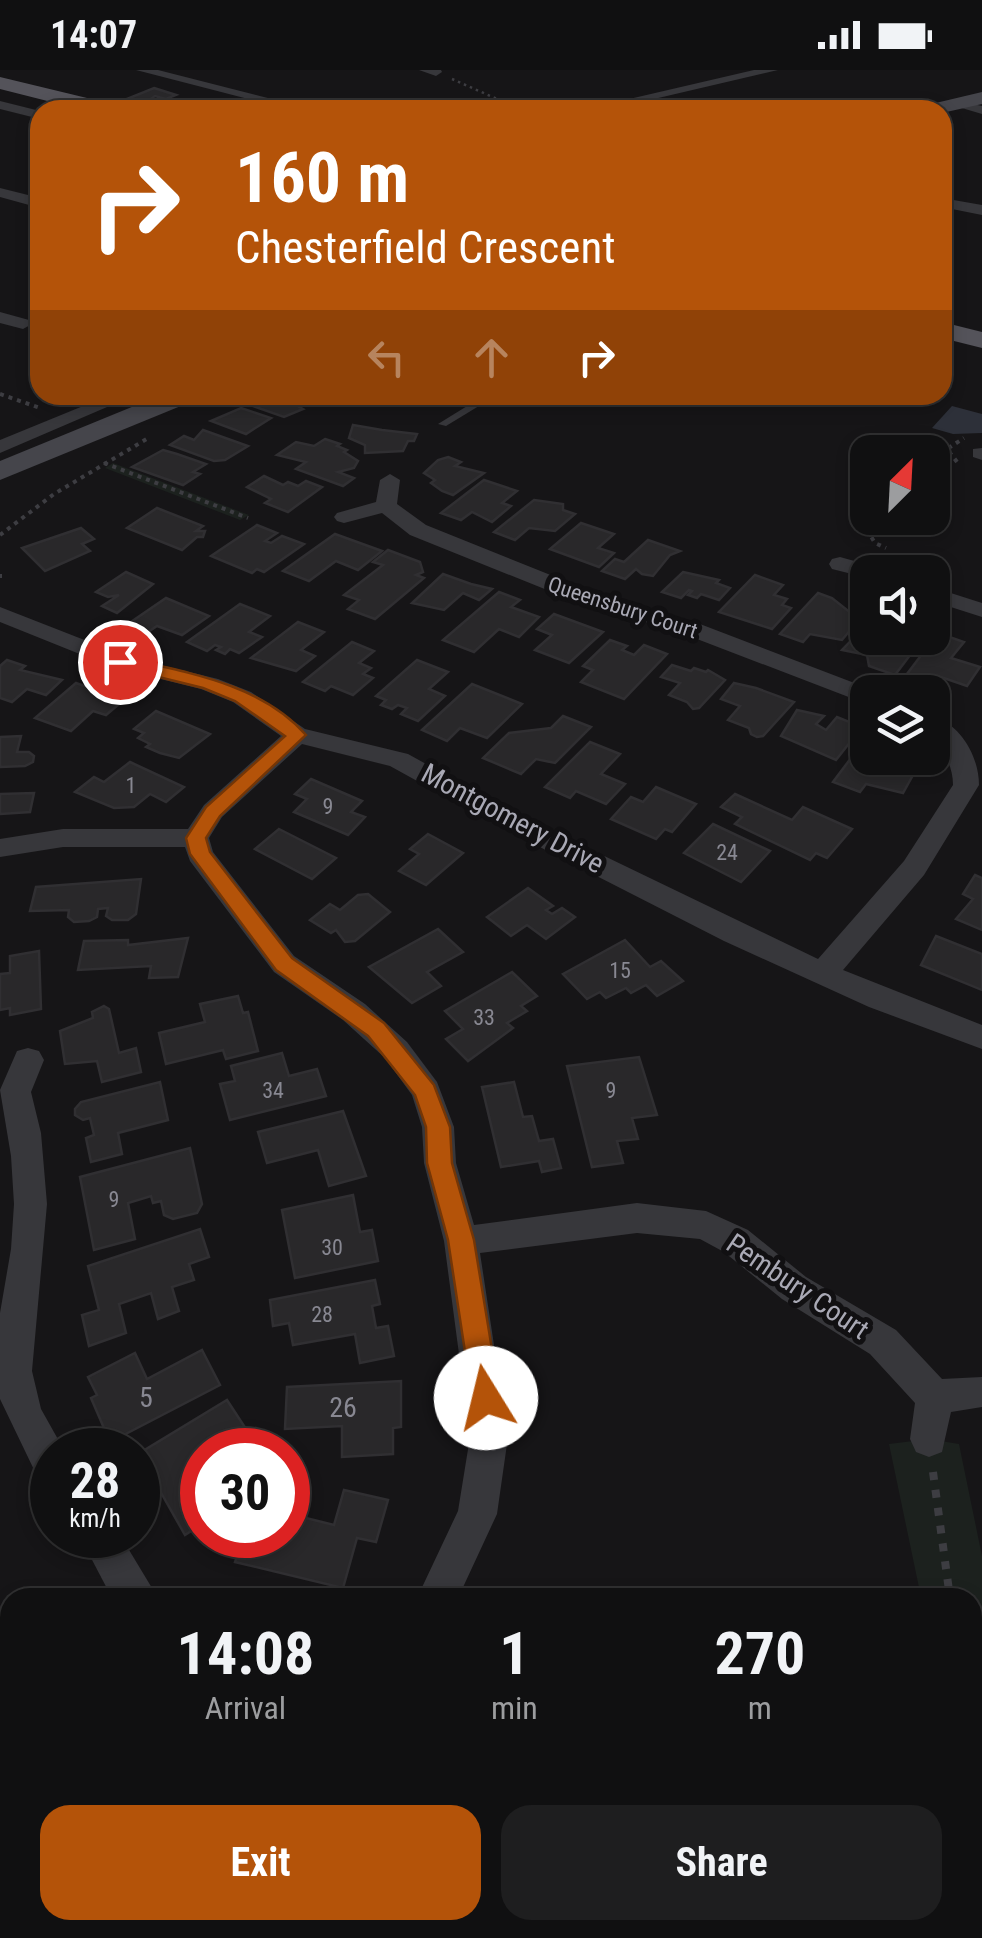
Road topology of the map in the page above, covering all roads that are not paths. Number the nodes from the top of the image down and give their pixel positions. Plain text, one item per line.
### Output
1 (146, 70) edge
2 (772, 70) edge
3 (0, 83) edge
4 (0, 91) edge
5 (34, 100) edge
6 (63, 100) edge
7 (268, 100) edge
8 (634, 100) edge
9 (976, 104) edge
10 (0, 105) edge
11 (30, 112) edge
12 (952, 112) edge
13 (0, 192) edge
14 (30, 201) edge
15 (952, 204) edge
16 (982, 210) edge
17 (0, 317) edge
18 (23, 324) dead end
19 (952, 332) edge
20 (982, 340) edge
21 (475, 405) edge
22 (130, 406) edge
23 (443, 424) dead end
24 (0, 447) edge
25 (0, 471) edge
26 (390, 480) dead end
27 (0, 494) edge
28 (386, 506) junction
29 (344, 517) dead end
30 (840, 564) dead end
31 (850, 567) edge
32 (0, 594) edge
33 (950, 600) edge
34 (982, 610) edge
35 (0, 614) edge
36 (34, 628) junction
37 (850, 689) edge
38 (950, 733) edge
39 (297, 735) junction
40 (982, 736) edge
41 (950, 744) edge
42 (196, 838) junction
43 (0, 848) edge
44 (824, 972) junction
45 (982, 1037) edge
46 (14, 1080) edge
47 (461, 1240) junction
48 (976, 1392) dead end
49 (934, 1397) junction
50 (30, 1430) edge
51 (929, 1438) road end
52 (110, 1558) edge
53 (130, 1588) edge
54 (442, 1588) edge

1 - 7 street
2 - 8 street
3 - 6 main road
4 - 5 main road
9 - 12 main road
10 - 11 street
13 - 14 street
15 - 16 street
17 - 18 street
19 - 20 main road
21 - 23 lane
22 - 24 street
22 - 25 main road
22 - 27 main road
26 - 28 street
28 - 29 street
28 - 37 street, Queensbury Court
30 - 31 street
32 - 36 street, Montgomery Drive
33 - 34 street
35 - 36 street, Montgomery Drive
36 - 39 street, Montgomery Drive
38 - 40 street
39 - 42 street
39 - 44 street, Montgomery Drive
41 - 44 street
42 - 43 street
42 - 47 street
44 - 45 street, Montgomery Drive
46 - 50 street
47 - 49 street, Pembury Court
47 - 54 street
48 - 49 street
49 - 51 street
52 - 53 street

